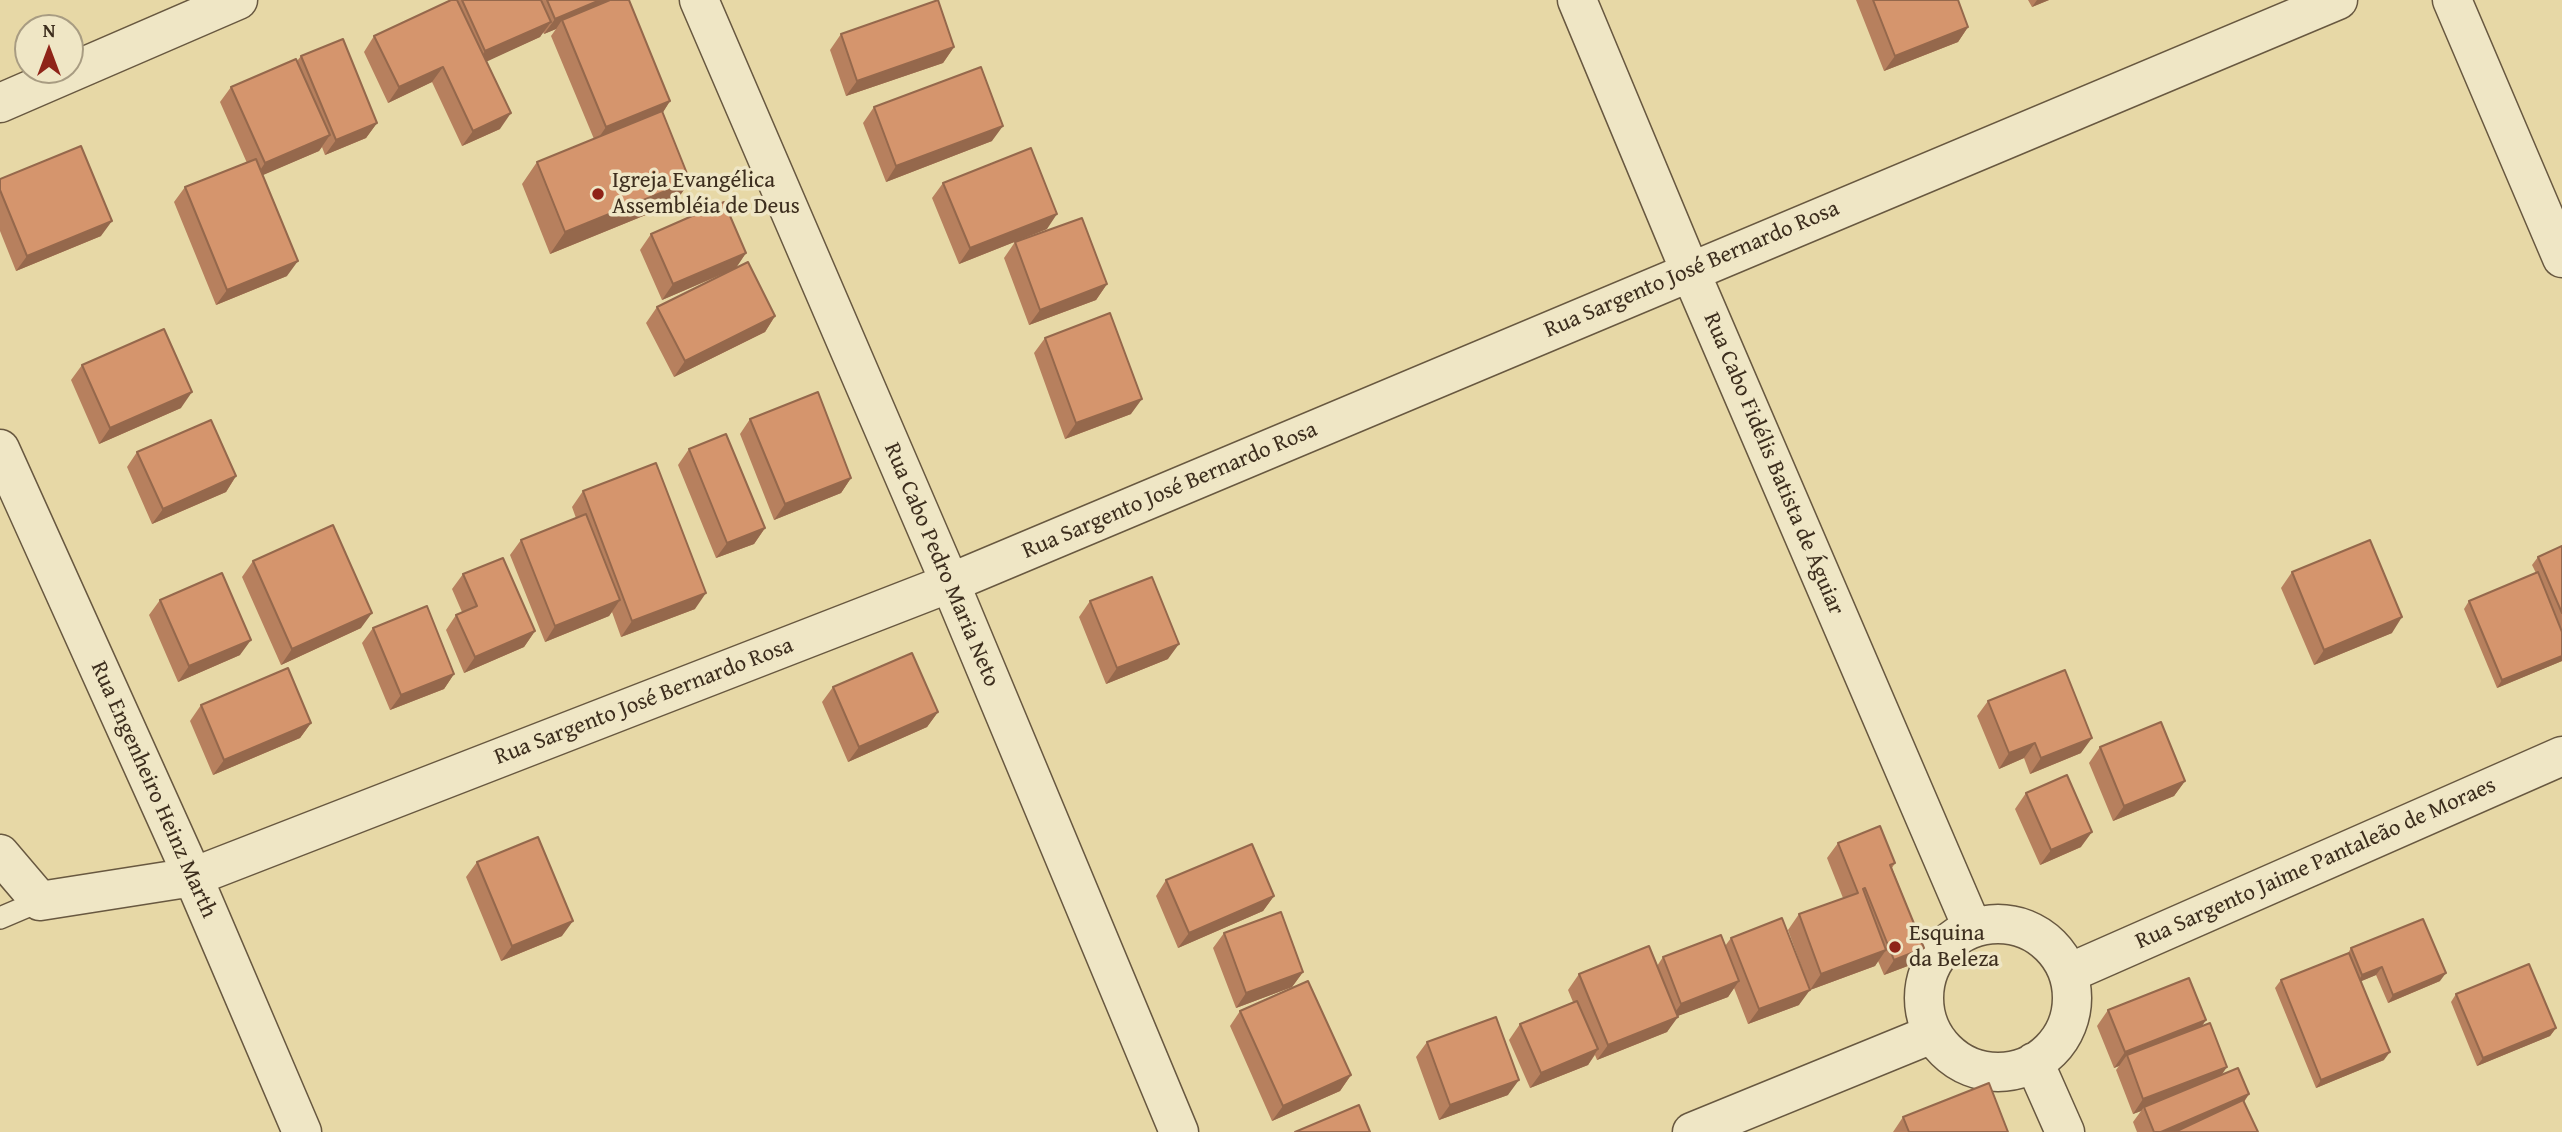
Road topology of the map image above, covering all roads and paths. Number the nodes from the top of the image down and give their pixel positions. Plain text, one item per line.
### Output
1 (238, 0) edge
2 (699, 0) edge
3 (1577, 0) edge
4 (2338, 0) edge
5 (2452, 0) edge
6 (0, 103) edge
7 (2562, 258) edge
8 (1690, 271) junction
9 (0, 449) edge
10 (950, 583) junction
11 (2562, 756) edge
12 (0, 854) edge
13 (193, 877) junction
14 (40, 901) junction
15 (0, 918) edge
16 (1972, 928) junction
17 (2069, 972) junction
18 (1932, 1034) junction
19 (2034, 1062) junction
20 (302, 1132) edge
21 (1179, 1132) edge
22 (1692, 1132) edge
23 (2065, 1132) edge

1 - 6 street
2 - 10 street, Rua Cabo Pedro Maria Neto
3 - 8 street, Rua Cabo Fidélis Batista de Águiar
4 - 8 street, Rua Sargento José Bernardo Rosa
5 - 7 street
8 - 10 street, Rua Sargento José Bernardo Rosa
8 - 16 street, Rua Cabo Fidélis Batista de Águiar
9 - 13 street, Rua Engenheiro Heinz Marth
10 - 13 street, Rua Sargento José Bernardo Rosa
10 - 21 street, Rua Cabo Pedro Maria Neto
11 - 17 street, Rua Sargento Jaime Pantaleão de Moraes
12 - 14 street
13 - 14 street, Rua Sargento José Bernardo Rosa
13 - 20 street, Rua Engenheiro Heinz Marth
14 - 15 lane
16 - 17 street
16 - 18 street
17 - 19 street
18 - 19 street
18 - 22 street
19 - 23 street

